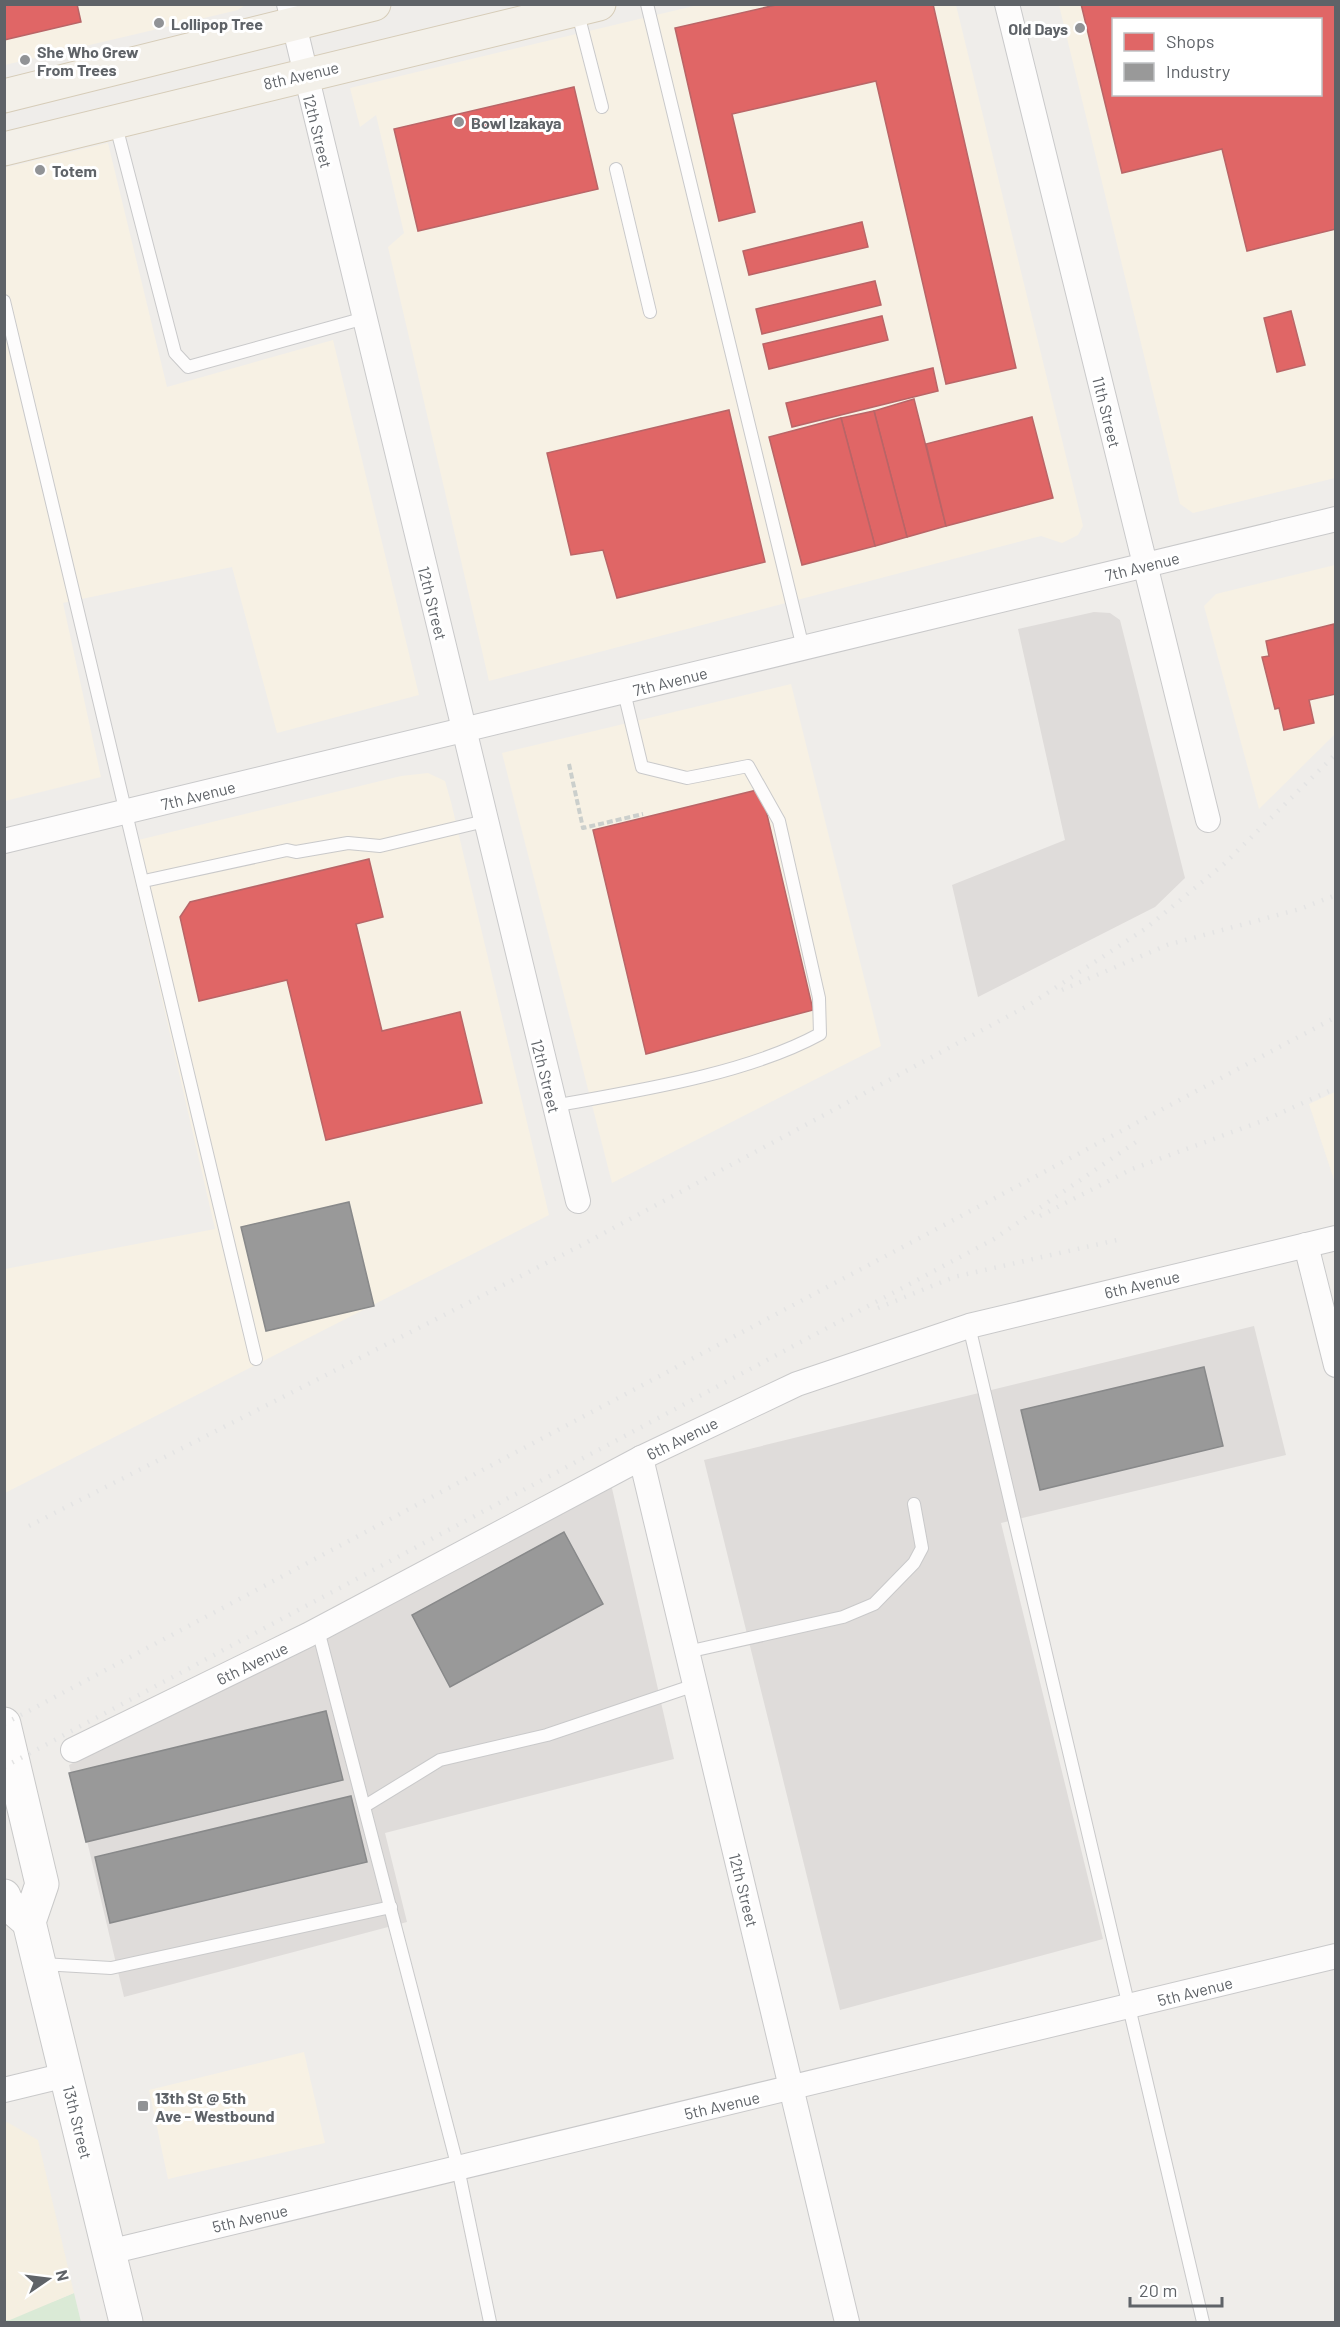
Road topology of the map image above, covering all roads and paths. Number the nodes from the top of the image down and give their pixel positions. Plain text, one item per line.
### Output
1 (374, 4) edge
2 (647, 4) edge
3 (1007, 4) edge
4 (588, 7) edge
5 (291, 14) edge
6 (304, 74) junction
7 (4, 96) edge
8 (602, 107) dead end
9 (114, 121) junction
10 (4, 149) edge
11 (616, 169) dead end
12 (4, 301) edge
13 (650, 312) dead end
14 (365, 318) junction
15 (1335, 519) edge
16 (1144, 566) junction
17 (803, 648) junction
18 (624, 692) junction
19 (464, 730) junction
20 (569, 764) dead end
21 (128, 812) junction
22 (643, 814) dead end
23 (1208, 820) dead end
24 (485, 821) junction
25 (4, 842) edge
26 (144, 881) junction
27 (553, 1106) junction
28 (578, 1201) dead end
29 (1335, 1238) edge
30 (1306, 1245) junction
31 (969, 1326) junction
32 (256, 1359) dead end
33 (1335, 1365) edge
34 (641, 1458) junction
35 (914, 1504) dead end
36 (318, 1630) junction
37 (687, 1652) junction
38 (695, 1685) junction
39 (4, 1724) edge
40 (73, 1750) dead end
41 (365, 1806) junction
42 (4, 1896) edge
43 (391, 1907) junction
44 (29, 1922) junction
45 (1335, 1956) edge
46 (40, 1964) junction
47 (1130, 2007) junction
48 (66, 2075) junction
49 (792, 2089) junction
50 (4, 2091) edge
51 (458, 2169) junction
52 (109, 2252) junction
53 (126, 2322) edge
54 (490, 2322) edge
55 (847, 2322) edge
56 (1203, 2322) edge

1 - 5 main road
2 - 17 lane
3 - 16 street, 11th Street
4 - 6 main road, 8th Avenue
4 - 8 lane
5 - 6 street, 12th Street
5 - 7 main road
6 - 9 main road, 8th Avenue
6 - 14 street, 12th Street
9 - 10 main road, 8th Avenue
9 - 14 lane
11 - 13 lane
12 - 21 lane
14 - 19 street, 12th Street
15 - 16 street, 7th Avenue
16 - 17 street, 7th Avenue
16 - 23 street, 11th Street
17 - 18 street, 7th Avenue
18 - 19 street, 7th Avenue
18 - 27 lane
19 - 21 street, 7th Avenue
19 - 24 street, 12th Street
20 - 22 path
21 - 25 street, 7th Avenue
21 - 26 lane
24 - 26 lane
24 - 27 street, 12th Street
26 - 32 lane
27 - 28 street, 12th Street
29 - 30 street, 6th Avenue
30 - 31 street, 6th Avenue
30 - 33 street
31 - 34 street, 6th Avenue
31 - 47 lane
34 - 36 street, 6th Avenue
34 - 37 street, 12th Street
35 - 37 lane
36 - 40 street, 6th Avenue
36 - 41 lane
37 - 38 street, 12th Street
38 - 41 lane
38 - 49 street, 12th Street
39 - 44 street
41 - 43 lane
42 - 44 street
43 - 46 lane
43 - 51 lane
44 - 46 street, 13th Street
45 - 47 street, 5th Avenue
46 - 48 street, 13th Street
47 - 49 street, 5th Avenue
47 - 56 lane
48 - 50 street
48 - 52 street, 13th Street
49 - 51 street, 5th Avenue
49 - 55 street, 12th Street
51 - 52 street, 5th Avenue
51 - 54 lane
52 - 53 street, 13th Street

